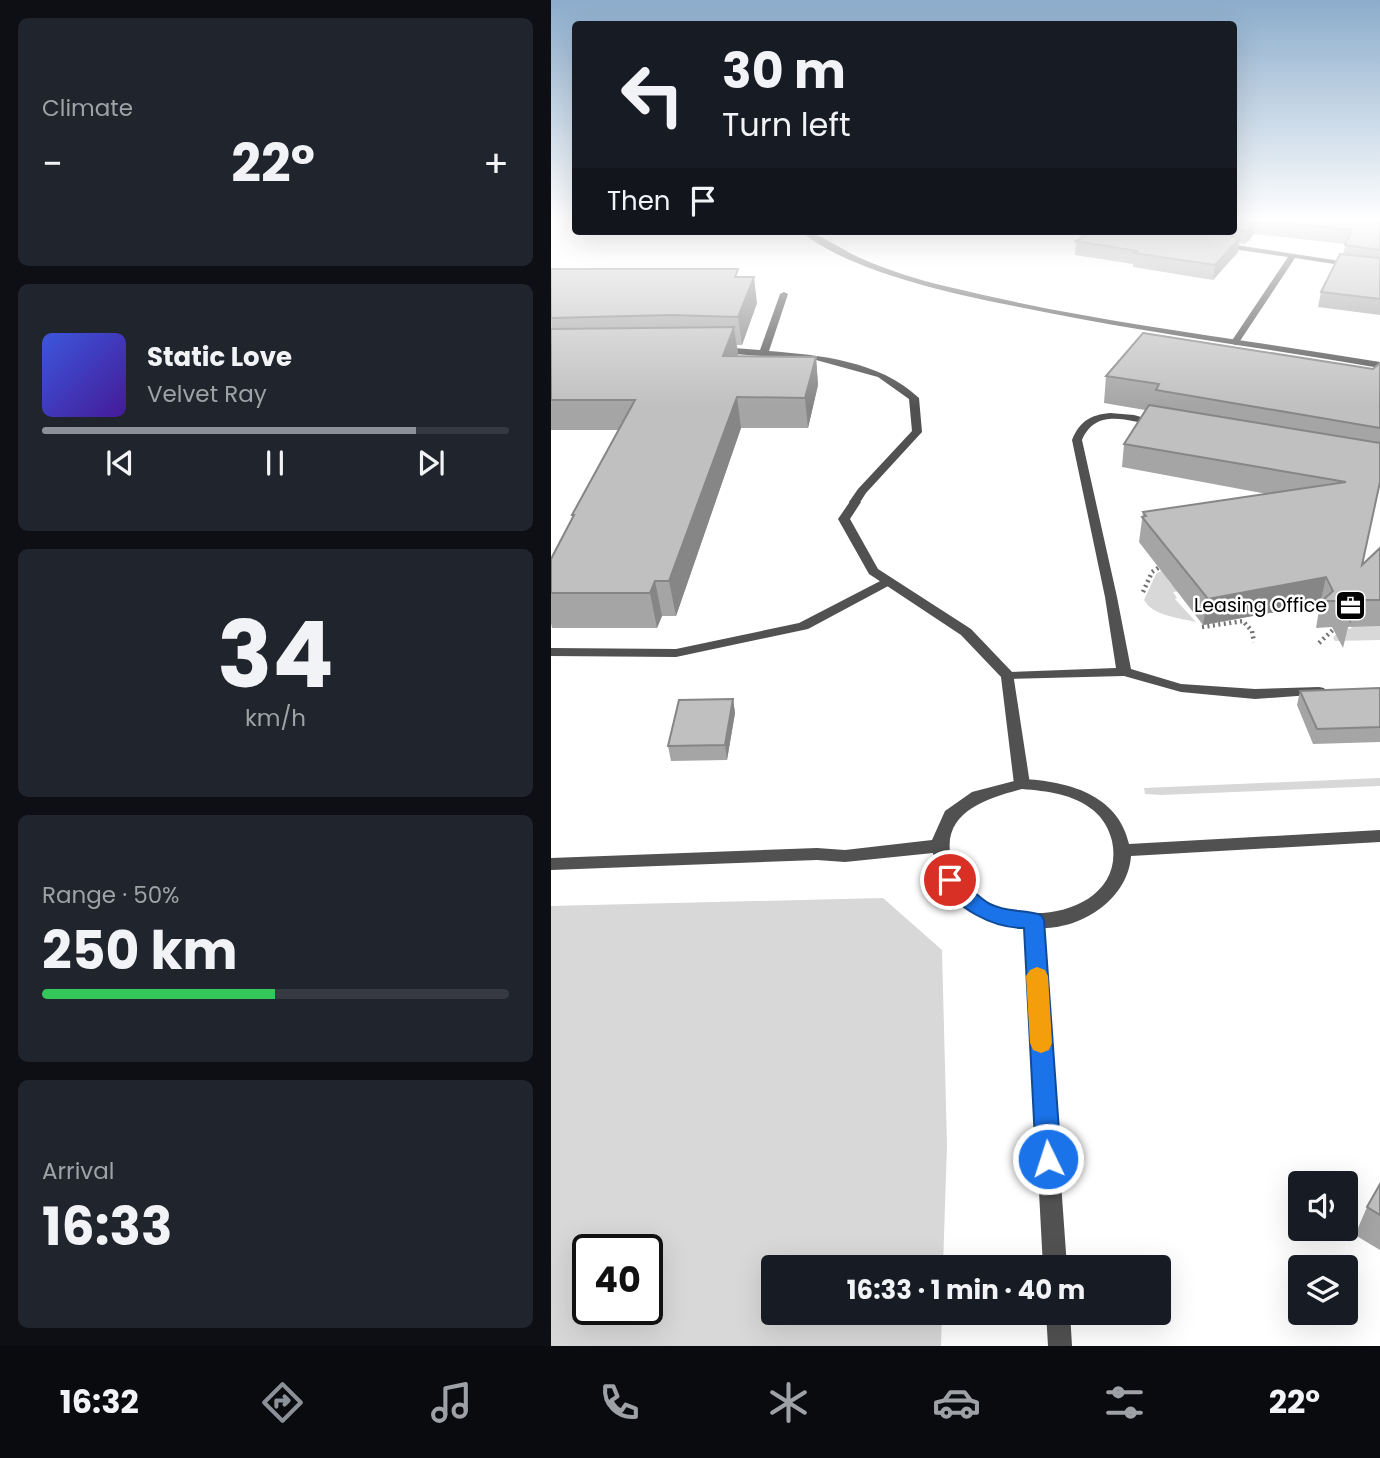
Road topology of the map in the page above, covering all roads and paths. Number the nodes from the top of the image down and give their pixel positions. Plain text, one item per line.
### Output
1 (920, 281) edge
2 (1276, 281) edge
3 (784, 294) dead end
4 (1235, 342) junction
5 (710, 350) edge
6 (764, 352) junction
7 (1380, 365) edge
8 (1165, 425) edge
9 (1162, 566) edge
10 (888, 581) junction
11 (1140, 599) dead end
12 (1339, 624) edge
13 (1202, 627) dead end
14 (1254, 642) dead end
15 (1319, 643) dead end
16 (551, 652) edge
17 (1124, 672) junction
18 (1008, 676) junction
19 (1338, 691) edge
20 (1022, 784) junction
21 (1380, 836) edge
22 (937, 846) junction
23 (1125, 850) junction
24 (551, 864) edge
25 (1034, 920) junction
26 (1054, 1255) edge
27 (1059, 1325) edge
28 (1060, 1346) edge

1 - 4 street
2 - 4 street
3 - 6 street
4 - 7 street
5 - 6 street
6 - 10 street
8 - 17 street
9 - 11 path
10 - 16 street
10 - 18 street
12 - 15 path
13 - 14 path
17 - 18 street
17 - 19 street
18 - 20 street
20 - 22 street
20 - 23 street
21 - 23 street
22 - 24 street
22 - 25 street
23 - 25 street
25 - 26 street
27 - 28 street

